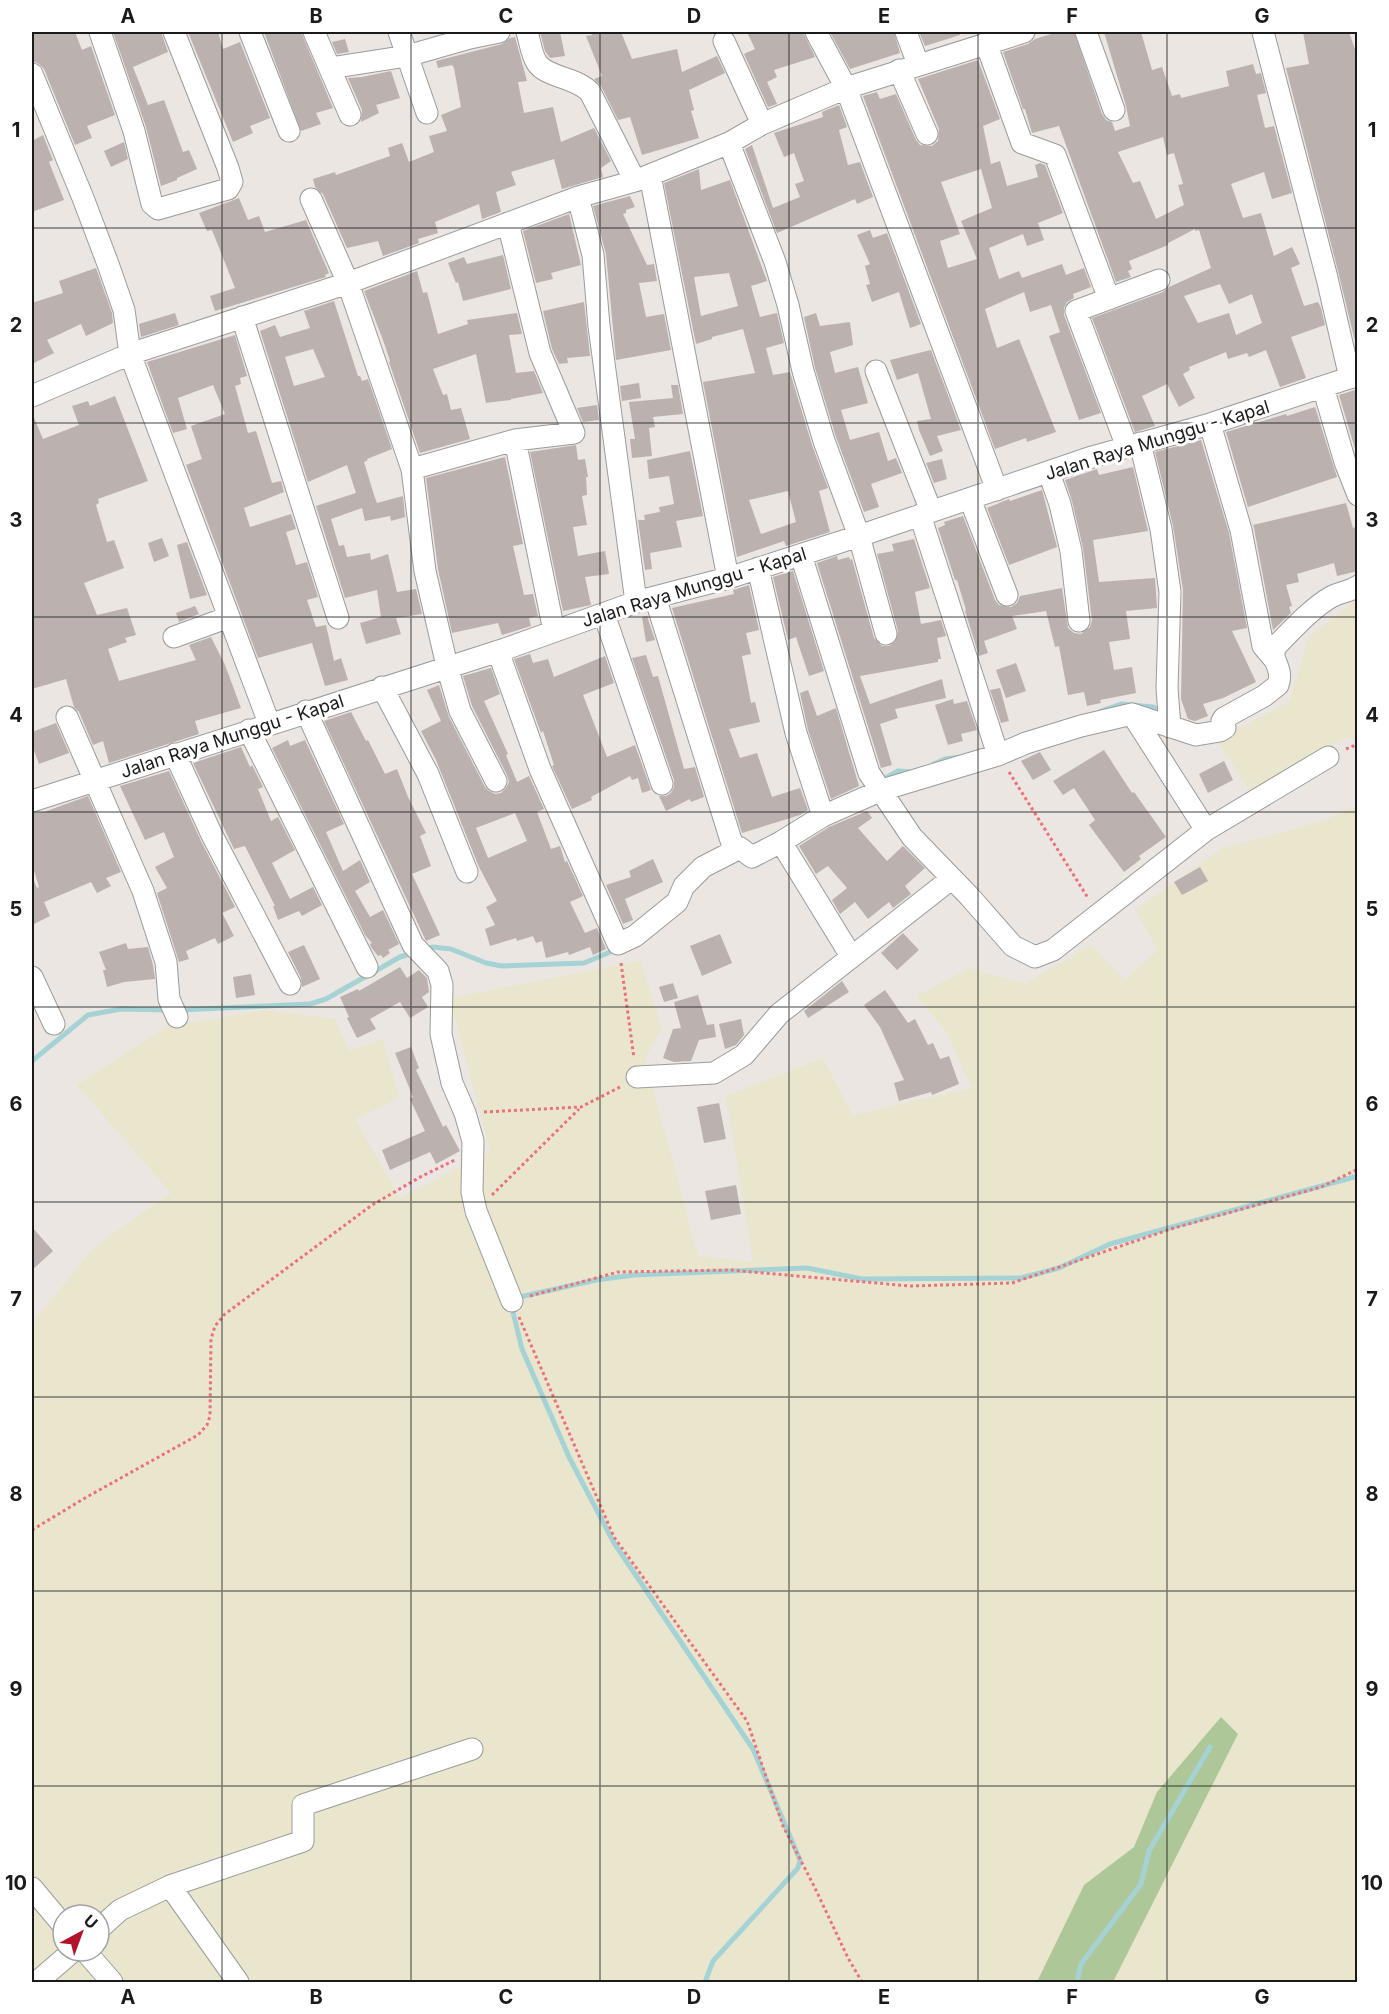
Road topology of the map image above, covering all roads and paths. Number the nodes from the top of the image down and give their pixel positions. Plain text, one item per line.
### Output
1 (100, 32) edge
2 (174, 32) edge
3 (250, 32) edge
4 (314, 32) edge
5 (399, 32) edge
6 (499, 32) edge
7 (527, 32) edge
8 (816, 32) edge
9 (906, 32) edge
10 (1024, 32) edge
11 (1086, 32) edge
12 (1263, 32) edge
13 (469, 34) edge
14 (724, 41) dead end
15 (986, 43) junction
16 (407, 56) junction
17 (909, 67) junction
18 (330, 68) junction
19 (32, 74) edge
20 (846, 88) junction
21 (1114, 110) dead end
22 (427, 113) dead end
23 (350, 116) dead end
24 (762, 124) junction
25 (289, 132) dead end
26 (927, 134) dead end
27 (729, 143) junction
28 (642, 178) junction
29 (578, 197) junction
30 (311, 199) dead end
31 (508, 224) junction
32 (1159, 280) dead end
33 (348, 283) junction
34 (1109, 299) junction
35 (242, 317) junction
36 (130, 354) junction
37 (876, 371) dead end
38 (1354, 377) edge
39 (1323, 387) junction
40 (32, 396) edge
41 (1210, 424) junction
42 (515, 440) junction
43 (1134, 445) junction
44 (412, 469) junction
45 (1049, 473) junction
46 (997, 490) junction
47 (1358, 495) edge
48 (970, 499) junction
49 (926, 513) junction
50 (859, 536) junction
51 (801, 555) junction
52 (759, 568) junction
53 (728, 578) junction
54 (1358, 586) edge
55 (1007, 595) dead end
56 (645, 600) junction
57 (604, 614) junction
58 (229, 618) junction
59 (338, 618) dead end
60 (1079, 621) dead end
61 (554, 631) junction
62 (886, 634) dead end
63 (174, 637) dead end
64 (498, 651) junction
65 (1274, 659) junction
66 (447, 666) junction
67 (382, 687) junction
68 (306, 711) junction
69 (1132, 714) junction
70 (67, 717) dead end
71 (259, 726) junction
72 (1170, 727) junction
73 (175, 754) junction
74 (998, 755) junction
75 (1328, 757) dead end
76 (94, 780) junction
77 (496, 781) dead end
78 (662, 784) dead end
79 (882, 790) junction
80 (33, 796) edge
81 (823, 816) junction
82 (1206, 830) junction
83 (781, 843) junction
84 (734, 850) junction
85 (467, 872) dead end
86 (951, 879) junction
87 (1099, 916) junction
88 (618, 944) junction
89 (850, 956) junction
90 (367, 967) dead end
91 (32, 977) edge
92 (290, 984) dead end
93 (171, 998) dead end
94 (54, 1024) dead end
95 (637, 1077) junction
96 (581, 1107) junction
97 (465, 1113) junction
98 (474, 1151) junction
99 (1358, 1169) edge
100 (476, 1211) junction
101 (512, 1301) junction
102 (32, 1530) edge
103 (472, 1749) dead end
104 (170, 1887) junction
105 (32, 1888) edge
106 (51, 1911) edge
107 (111, 1918) edge
108 (60, 1963) edge
109 (95, 1963) edge
110 (37, 1983) edge
111 (112, 1983) edge
112 (238, 1983) edge
113 (862, 1983) edge

1 - 2 street
3 - 25 street
4 - 18 street
5 - 16 street
6 - 13 street
7 - 28 street
8 - 20 street
9 - 17 street
10 - 15 street
11 - 21 street
12 - 38 street
13 - 16 street
14 - 24 street
15 - 17 street
15 - 34 street
16 - 18 street
16 - 22 street
17 - 20 street
17 - 26 street
18 - 23 street
19 - 36 street
20 - 24 street
20 - 46 street
24 - 27 street
27 - 28 street
27 - 50 street
28 - 29 street
28 - 53 street
29 - 31 street
29 - 56 street
30 - 33 street
31 - 33 street
31 - 42 street
32 - 34 street
33 - 35 street
33 - 44 street
34 - 43 street
35 - 36 street
35 - 59 street
36 - 40 street
36 - 58 street
37 - 49 street
38 - 39 street, Jalan Raya Munggu - Kapal
39 - 41 street, Jalan Raya Munggu - Kapal
39 - 47 street
41 - 43 street, Jalan Raya Munggu - Kapal
41 - 65 street
42 - 44 street
42 - 61 street
43 - 45 street, Jalan Raya Munggu - Kapal
43 - 72 street
44 - 66 street
45 - 46 street, Jalan Raya Munggu - Kapal
45 - 60 street
46 - 48 street, Jalan Raya Munggu - Kapal
48 - 49 street, Jalan Raya Munggu - Kapal
48 - 55 street
49 - 50 street, Jalan Raya Munggu - Kapal
49 - 74 street
50 - 51 street, Jalan Raya Munggu - Kapal
50 - 62 street
51 - 52 street, Jalan Raya Munggu - Kapal
51 - 79 street
52 - 53 street, Jalan Raya Munggu - Kapal
52 - 81 street
53 - 56 street, Jalan Raya Munggu - Kapal
54 - 65 street
56 - 57 street, Jalan Raya Munggu - Kapal
56 - 84 street
57 - 61 street, Jalan Raya Munggu - Kapal
57 - 78 street
58 - 63 street
58 - 71 street
61 - 64 street, Jalan Raya Munggu - Kapal
64 - 66 street, Jalan Raya Munggu - Kapal
64 - 88 street
65 - 72 street
66 - 67 street, Jalan Raya Munggu - Kapal
66 - 77 street
67 - 68 street, Jalan Raya Munggu - Kapal
67 - 85 street
68 - 71 street, Jalan Raya Munggu - Kapal
68 - 97 street
69 - 72 street
69 - 74 street
69 - 82 street
70 - 76 street
71 - 73 street, Jalan Raya Munggu - Kapal
71 - 90 street
73 - 76 street, Jalan Raya Munggu - Kapal
73 - 92 street
74 - 79 street
74 - 87 path
75 - 82 street
76 - 80 street, Jalan Raya Munggu - Kapal
76 - 93 street
79 - 81 street
79 - 86 street
81 - 83 street
82 - 87 street
83 - 84 street
83 - 89 street
84 - 88 street
86 - 87 street
86 - 89 street
88 - 95 path
89 - 95 street
91 - 94 street
95 - 96 path
96 - 97 path
96 - 100 path
97 - 98 street
98 - 100 street
98 - 102 path
99 - 101 path
100 - 101 street
101 - 113 path
103 - 104 street
104 - 107 street
104 - 112 street
105 - 106 street
108 - 110 street
109 - 111 street

